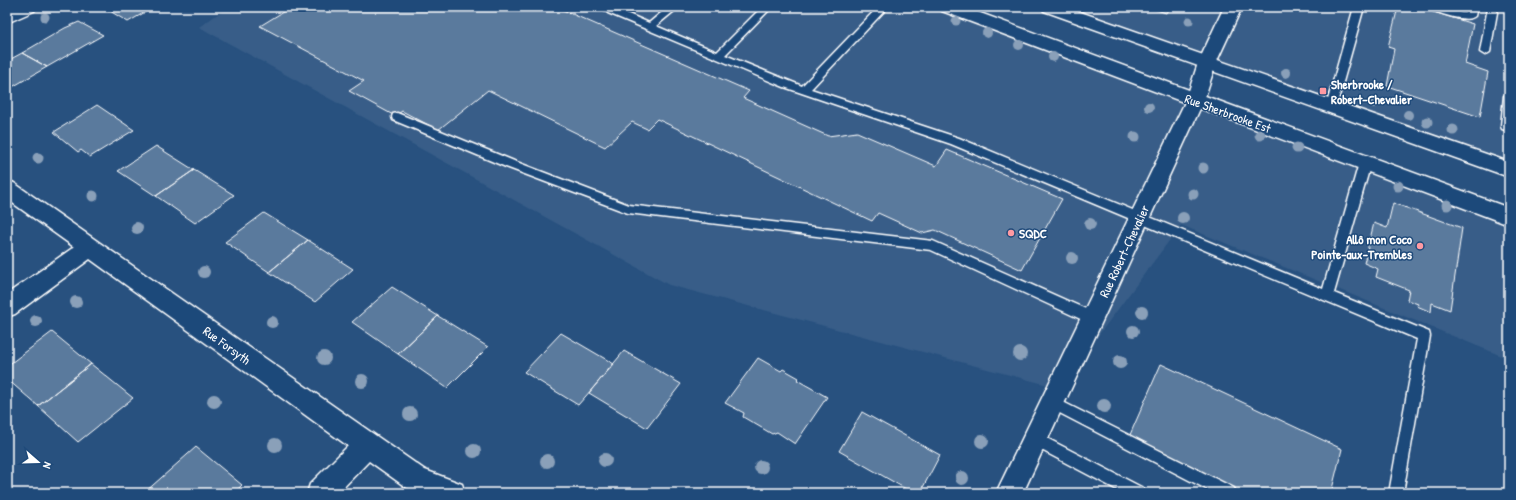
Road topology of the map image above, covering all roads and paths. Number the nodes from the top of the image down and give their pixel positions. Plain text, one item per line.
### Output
1 (28, 7) edge
2 (607, 7) edge
3 (674, 7) edge
4 (767, 7) edge
5 (882, 7) edge
6 (948, 7) edge
7 (1050, 7) edge
8 (1234, 7) edge
9 (1359, 7) edge
10 (1431, 7) edge
11 (1472, 7) edge
12 (1493, 7) edge
13 (7, 18) edge
14 (650, 27) junction
15 (1485, 52) dead end
16 (719, 56) junction
17 (1207, 63) junction
18 (804, 90) junction
19 (1509, 96) edge
20 (1195, 100) junction
21 (1331, 107) junction
22 (397, 117) dead end
23 (1509, 127) edge
24 (1364, 163) junction
25 (1509, 170) edge
26 (7, 188) edge
27 (1140, 217) junction
28 (1509, 217) edge
29 (92, 247) junction
30 (1327, 296) junction
31 (7, 307) edge
32 (1092, 318) junction
33 (1053, 403) junction
34 (1035, 439) junction
35 (367, 445) junction
36 (320, 493) edge
37 (452, 493) edge
38 (1009, 493) edge
39 (1138, 493) edge
40 (1229, 493) edge
41 (1396, 493) edge

1 - 13 street
2 - 14 lane
3 - 14 lane
4 - 16 lane
5 - 18 lane
6 - 20 street, Rue Sherbrooke Est
7 - 17 street
8 - 17 street, Rue Robert-Chevalier
9 - 21 lane
10 - 11 lane
12 - 15 lane
14 - 16 lane
16 - 18 lane
17 - 20 street, Rue Robert-Chevalier
17 - 21 street
18 - 27 lane
19 - 23 lane
20 - 24 street, Rue Sherbrooke Est
20 - 27 street, Rue Robert-Chevalier
21 - 25 street
22 - 32 lane
24 - 28 street, Rue Sherbrooke Est
24 - 30 lane
26 - 29 street, Rue Forsyth
27 - 30 lane
27 - 32 street, Rue Robert-Chevalier
29 - 31 street
29 - 35 street, Rue Forsyth
30 - 41 lane
32 - 33 street, Rue Robert-Chevalier
33 - 34 street, Rue Robert-Chevalier
33 - 40 lane
34 - 38 street, Rue Robert-Chevalier
34 - 39 lane
35 - 36 street
35 - 37 street, Rue Forsyth

